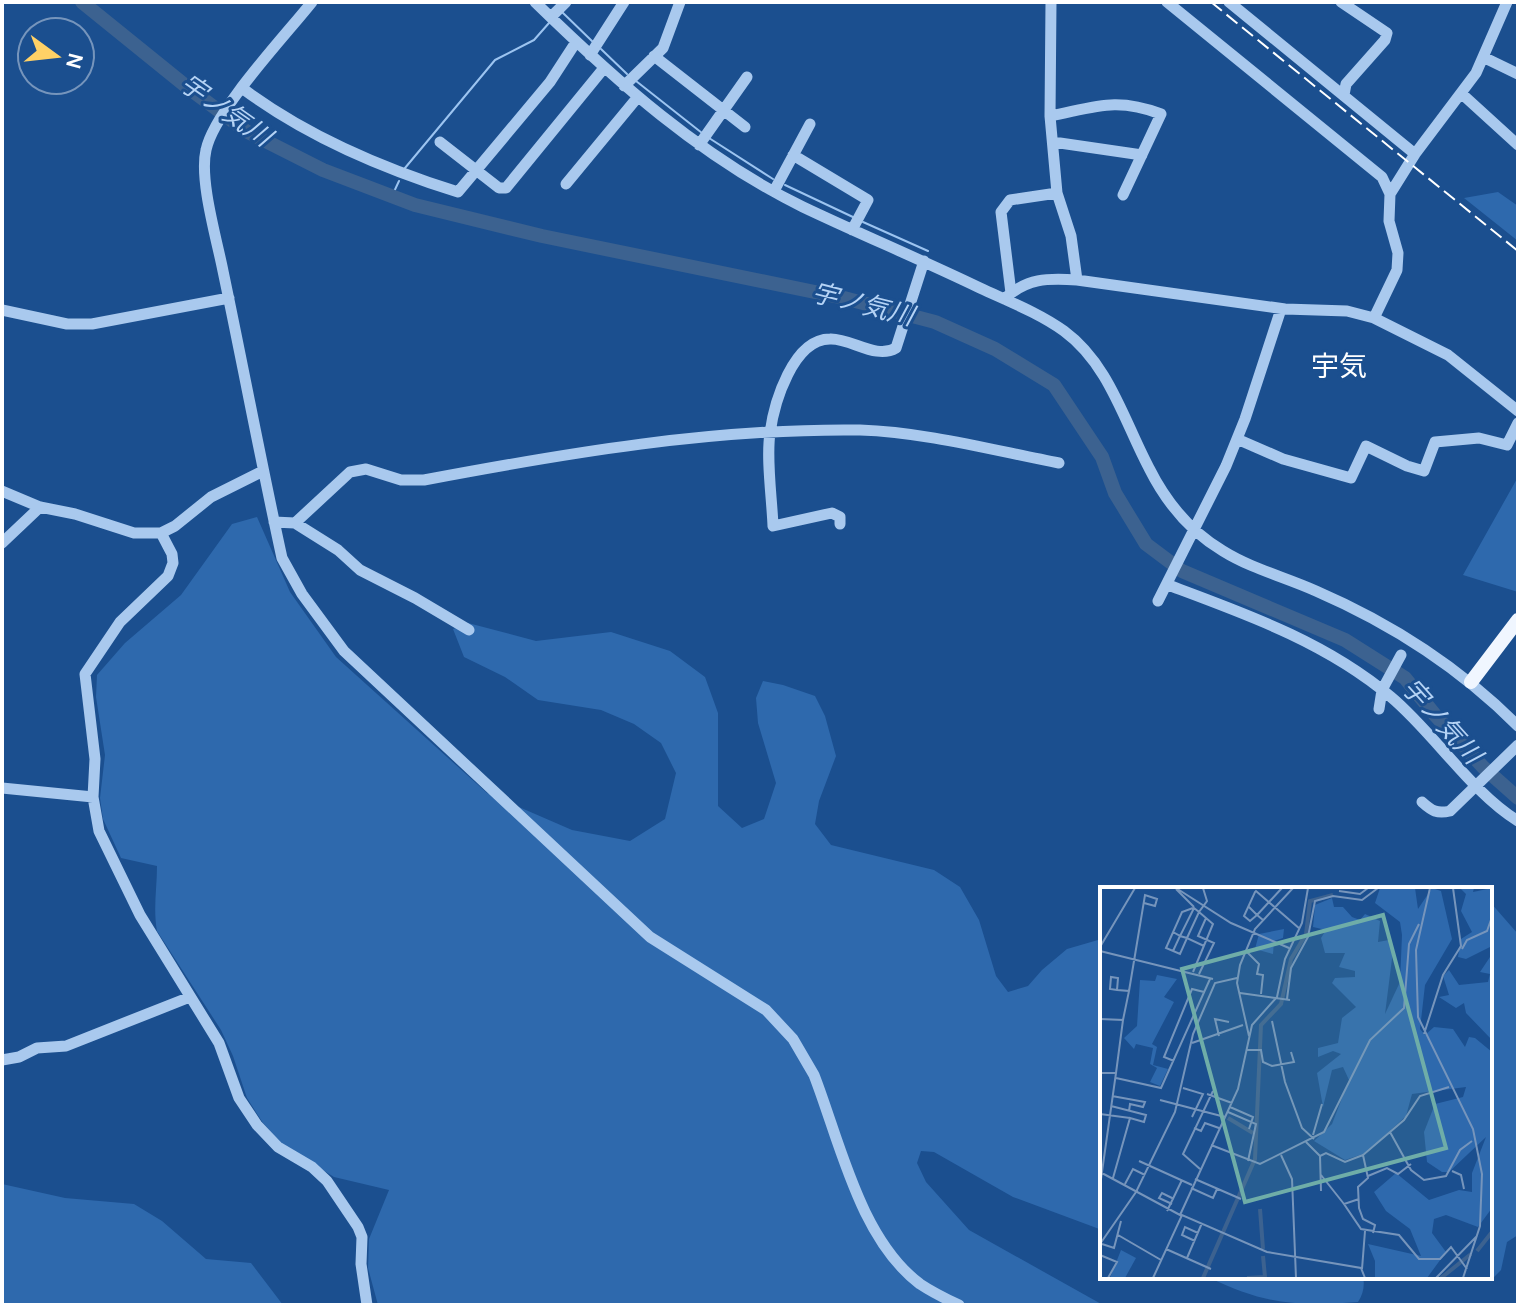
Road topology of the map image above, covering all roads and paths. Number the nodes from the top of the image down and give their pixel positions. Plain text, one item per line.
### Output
1 (312, 2) edge
2 (535, 2) edge
3 (566, 2) edge
4 (624, 2) edge
5 (680, 2) edge
6 (1051, 2) edge
7 (1167, 2) edge
8 (1229, 2) edge
9 (1341, 2) edge
10 (1507, 2) edge
11 (551, 17) junction
12 (576, 42) junction
13 (590, 55) junction
14 (654, 56) junction
15 (1485, 58) junction
16 (604, 68) junction
17 (1518, 74) edge
18 (747, 77) dead end
19 (624, 86) junction
20 (241, 89) junction
21 (1462, 94) junction
22 (1344, 95) junction
23 (637, 98) junction
24 (724, 110) junction
25 (1050, 116) junction
26 (810, 124) dead end
27 (745, 127) dead end
28 (440, 142) dead end
29 (1053, 142) junction
30 (699, 145) junction
31 (1518, 145) edge
32 (1415, 154) junction
33 (793, 155) junction
34 (1142, 155) junction
35 (477, 171) junction
36 (566, 184) dead end
37 (774, 191) junction
38 (1057, 193) junction
39 (1390, 194) junction
40 (1123, 195) dead end
41 (852, 230) junction
42 (924, 261) junction
43 (1077, 280) junction
44 (1008, 296) junction
45 (229, 298) junction
46 (1281, 309) junction
47 (2, 310) edge
48 (1374, 318) junction
49 (1518, 411) edge
50 (1518, 423) edge
51 (770, 433) junction
52 (1237, 439) junction
53 (1059, 463) dead end
54 (263, 471) junction
55 (2, 491) edge
56 (40, 507) junction
57 (274, 522) junction
58 (295, 523) junction
59 (840, 524) dead end
60 (1194, 531) junction
61 (161, 533) junction
62 (2, 543) edge
63 (1169, 583) junction
64 (1158, 601) dead end
65 (1518, 620) edge
66 (469, 630) dead end
67 (1401, 655) dead end
68 (1471, 682) junction
69 (1383, 688) junction
70 (1379, 709) dead end
71 (1518, 726) edge
72 (1518, 745) edge
73 (1477, 785) junction
74 (2, 788) edge
75 (93, 797) junction
76 (1422, 802) dead end
77 (1518, 821) edge
78 (190, 997) junction
79 (2, 1060) edge
80 (367, 1305) edge
81 (959, 1305) edge

1 - 20 street
2 - 11 street
3 - 11 street
4 - 13 street
5 - 14 street
6 - 25 street
7 - 39 street
8 - 22 street
9 - 22 street
10 - 15 street
11 - 12 street
12 - 13 street
12 - 35 street
13 - 16 street
14 - 19 street
14 - 24 street
15 - 17 street
15 - 21 street
16 - 19 street
16 - 35 street
18 - 24 street
19 - 23 street
20 - 35 street
20 - 45 street
21 - 31 street
21 - 32 street
22 - 32 street
23 - 30 street
23 - 36 street
24 - 27 street
24 - 30 street
25 - 29 street
25 - 34 street
26 - 33 street
28 - 35 street
29 - 34 street
29 - 38 street
30 - 37 street
32 - 39 street
33 - 37 street
33 - 41 street
34 - 40 street
37 - 41 street
38 - 43 street
38 - 44 street
39 - 48 street
41 - 42 street
42 - 44 street
42 - 51 street
43 - 44 street
43 - 46 street
44 - 60 street
45 - 47 street
45 - 54 street
46 - 48 street
46 - 52 street
48 - 49 street
50 - 52 street
51 - 53 street
51 - 58 street
51 - 59 street
52 - 60 street
54 - 57 street
54 - 61 street
55 - 56 street
56 - 61 street
56 - 62 street
57 - 58 street
57 - 81 street
58 - 66 street
60 - 63 street
60 - 68 street
61 - 75 street
63 - 64 street
63 - 69 street
65 - 68 main road
67 - 69 street
68 - 71 street
69 - 70 street
69 - 73 street
72 - 73 street
73 - 76 street
73 - 77 street
74 - 75 street
75 - 78 street
78 - 79 street
78 - 80 street

